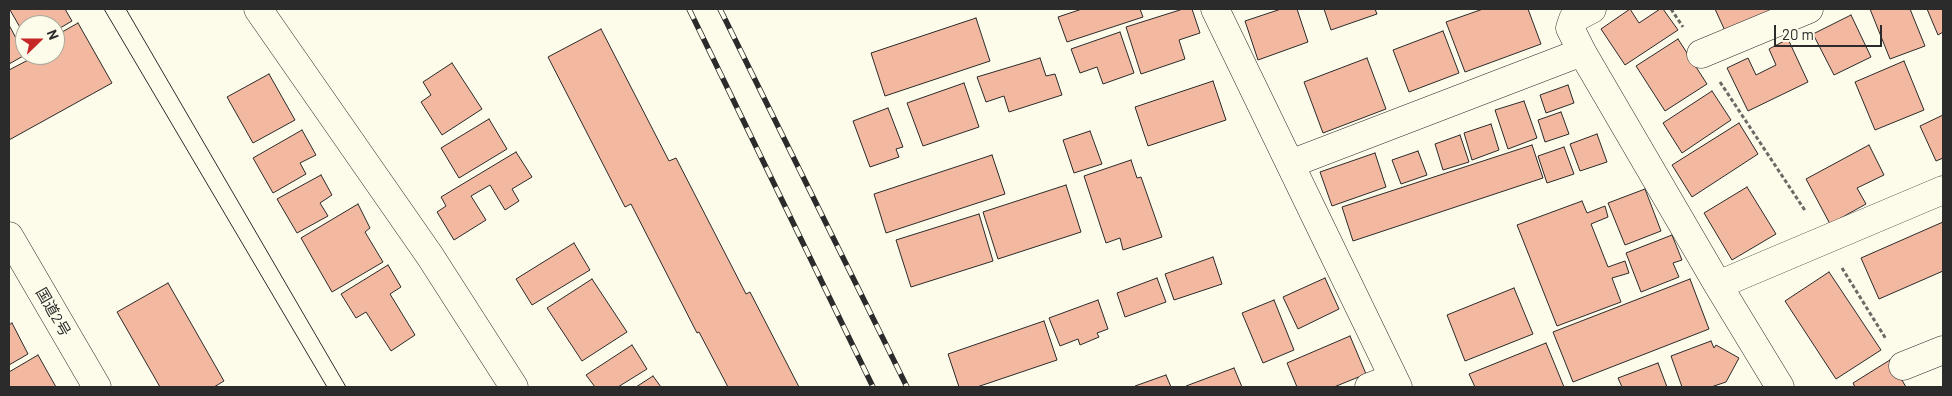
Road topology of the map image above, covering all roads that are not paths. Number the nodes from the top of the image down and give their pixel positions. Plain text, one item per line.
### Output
1 (258, 9) edge
2 (1216, 9) edge
3 (1592, 9) edge
4 (1809, 9) edge
5 (1582, 52) junction
6 (1701, 54) road end
7 (1290, 164) junction
8 (1943, 190) edge
9 (9, 236) edge
10 (1718, 285) junction
11 (1943, 350) edge
12 (1904, 366) road end
13 (1387, 384) edge
14 (97, 387) edge
15 (514, 387) edge
16 (1780, 387) edge

1 - 15 main road
2 - 7 main road
3 - 5 main road
4 - 6 main road
5 - 7 main road
5 - 10 main road
7 - 13 main road
8 - 10 main road
9 - 14 main road, 国道2号
10 - 16 main road
11 - 12 main road

